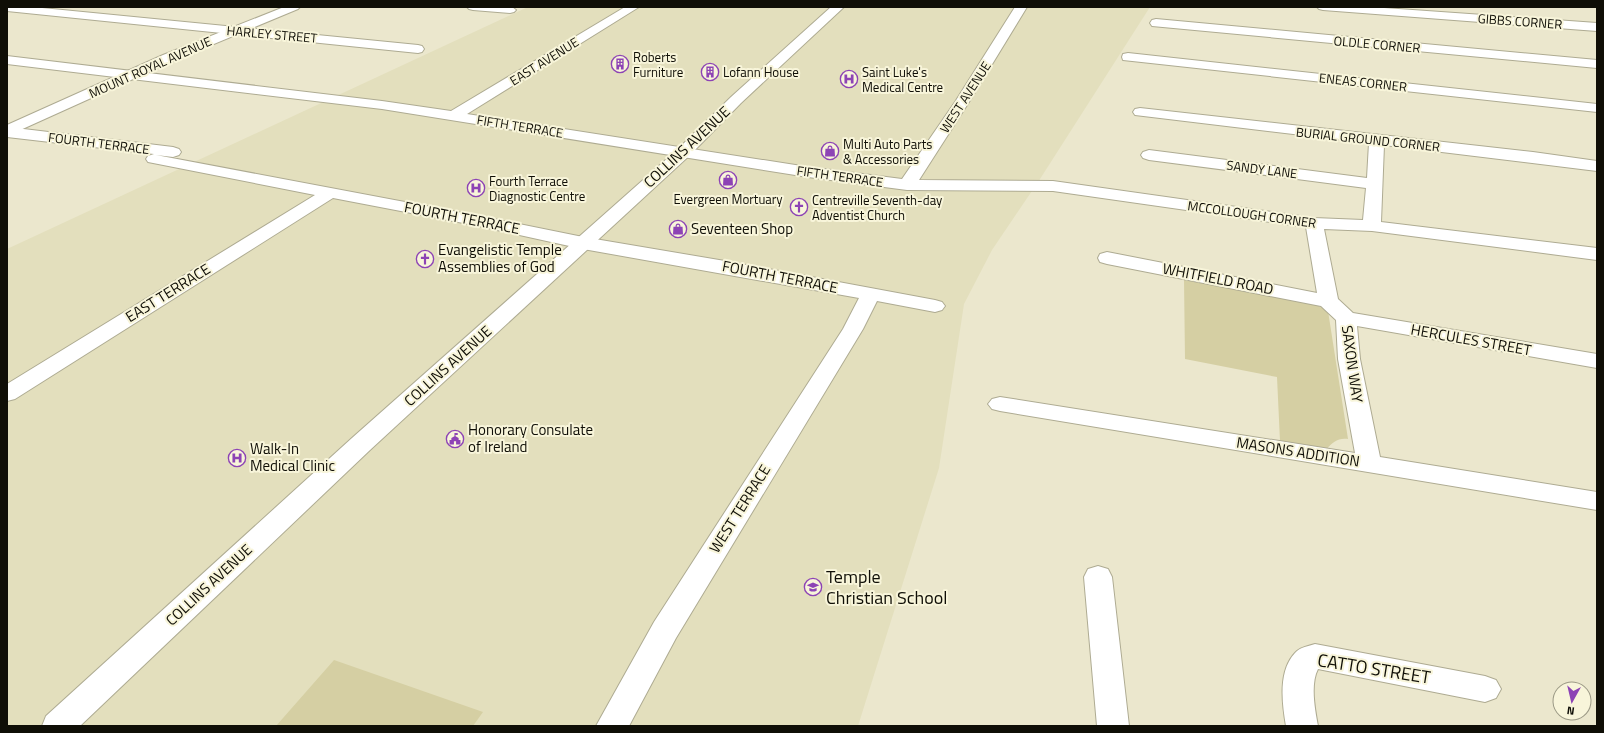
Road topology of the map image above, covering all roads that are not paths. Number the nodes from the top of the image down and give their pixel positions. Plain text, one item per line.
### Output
1 (294, 7) edge
2 (473, 7) edge
3 (633, 7) edge
4 (838, 7) edge
5 (1021, 7) edge
6 (1323, 7) edge
7 (7, 8) edge
8 (510, 10) dead end
9 (1387, 10) edge
10 (1156, 23) dead end
11 (1597, 26) edge
12 (234, 31) junction
13 (418, 49) dead end
14 (1128, 58) dead end
15 (7, 60) edge
16 (1597, 64) edge
17 (131, 75) junction
18 (1597, 108) edge
19 (1140, 112) dead end
20 (455, 116) junction
21 (7, 131) edge
22 (1377, 140) junction
23 (684, 152) junction
24 (190, 154) dead end
25 (1149, 155) dead end
26 (154, 159) dead end
27 (1597, 166) edge
28 (1374, 184) junction
29 (907, 185) junction
30 (330, 193) junction
31 (1314, 223) junction
32 (1372, 226) junction
33 (583, 243) junction
34 (1597, 254) edge
35 (1107, 258) dead end
36 (872, 294) junction
37 (1328, 300) junction
38 (935, 306) dead end
39 (1346, 318) junction
40 (1597, 361) edge
41 (7, 394) edge
42 (1000, 404) dead end
43 (1369, 464) junction
44 (1597, 501) edge
45 (1098, 577) dead end
46 (1484, 689) dead end
47 (58, 726) edge
48 (612, 726) edge
49 (1113, 726) edge
50 (1302, 726) edge

1 - 12 street, MOUNT ROYAL AVENUE
2 - 8 street
3 - 20 street, EAST AVENUE
4 - 23 street, COLLINS AVENUE
5 - 29 street, WEST AVENUE
6 - 9 street, GIBBS CORNER
7 - 12 street, HARLEY STREET
9 - 11 street, GIBBS CORNER
10 - 16 street, OLDLE CORNER
12 - 13 street, HARLEY STREET
12 - 17 street, MOUNT ROYAL AVENUE
14 - 18 street, ENEAS CORNER
15 - 17 street, FIFTH TERRACE
17 - 20 street, FIFTH TERRACE
17 - 21 street, MOUNT ROYAL AVENUE
19 - 22 street, BURIAL GROUND CORNER
20 - 23 street, FIFTH TERRACE
21 - 24 street, FOURTH TERRACE
22 - 27 street, BURIAL GROUND CORNER
22 - 28 street
23 - 29 street, FIFTH TERRACE
23 - 33 street, COLLINS AVENUE
25 - 28 street, SANDY LANE
26 - 30 street, FOURTH TERRACE
28 - 32 street
29 - 31 street, MCCOLLOUGH CORNER
30 - 33 street, FOURTH TERRACE
30 - 41 street, EAST TERRACE
31 - 32 street, MCCOLLOUGH CORNER
31 - 37 street
32 - 34 street, MCCOLLOUGH CORNER
33 - 36 street, FOURTH TERRACE
33 - 47 street, COLLINS AVENUE
35 - 37 street, WHITFIELD ROAD
36 - 38 street, FOURTH TERRACE
36 - 48 street, WEST TERRACE
37 - 39 street, SAXON WAY
39 - 40 street, HERCULES STREET
39 - 43 street, SAXON WAY
42 - 43 street, MASONS ADDITION
43 - 44 street, MASONS ADDITION
45 - 49 street
46 - 50 street, CATTO STREET

